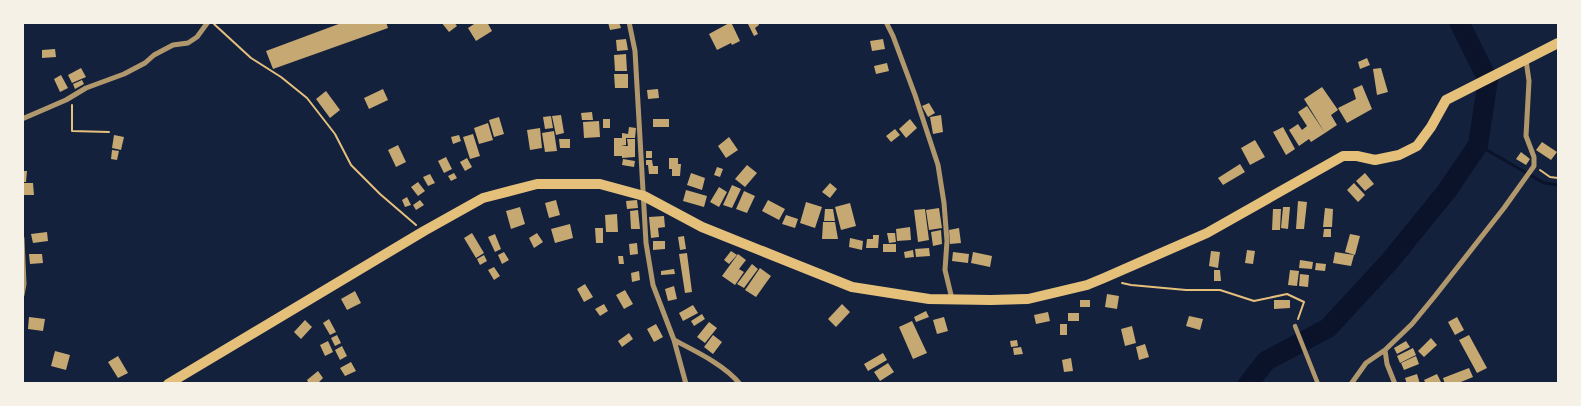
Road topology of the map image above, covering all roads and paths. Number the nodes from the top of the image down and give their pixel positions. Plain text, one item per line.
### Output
1 (208, 22) edge
2 (212, 22) edge
3 (629, 22) edge
4 (886, 22) edge
5 (1558, 43) edge
6 (1526, 60) junction
7 (70, 98) junction
8 (22, 119) edge
9 (108, 132) dead end
10 (1534, 166) junction
11 (1558, 178) edge
12 (644, 196) junction
13 (424, 231) junction
14 (22, 238) edge
15 (1122, 283) dead end
16 (22, 295) edge
17 (952, 299) junction
18 (1295, 326) joint
19 (674, 340) junction
20 (1385, 350) junction
21 (168, 384) edge
22 (686, 384) edge
23 (740, 384) edge
24 (1318, 384) edge
25 (1351, 384) edge
26 (1395, 384) edge

1 - 7 street
2 - 13 path
3 - 12 street
4 - 17 street
5 - 6 main road
6 - 10 street
6 - 17 main road
7 - 8 street
7 - 9 path
10 - 11 path
10 - 20 street
12 - 13 main road
12 - 17 main road
12 - 19 street
13 - 21 main road
14 - 16 street
15 - 18 path
18 - 24 street
19 - 22 street
19 - 23 street
20 - 25 street
20 - 26 street

